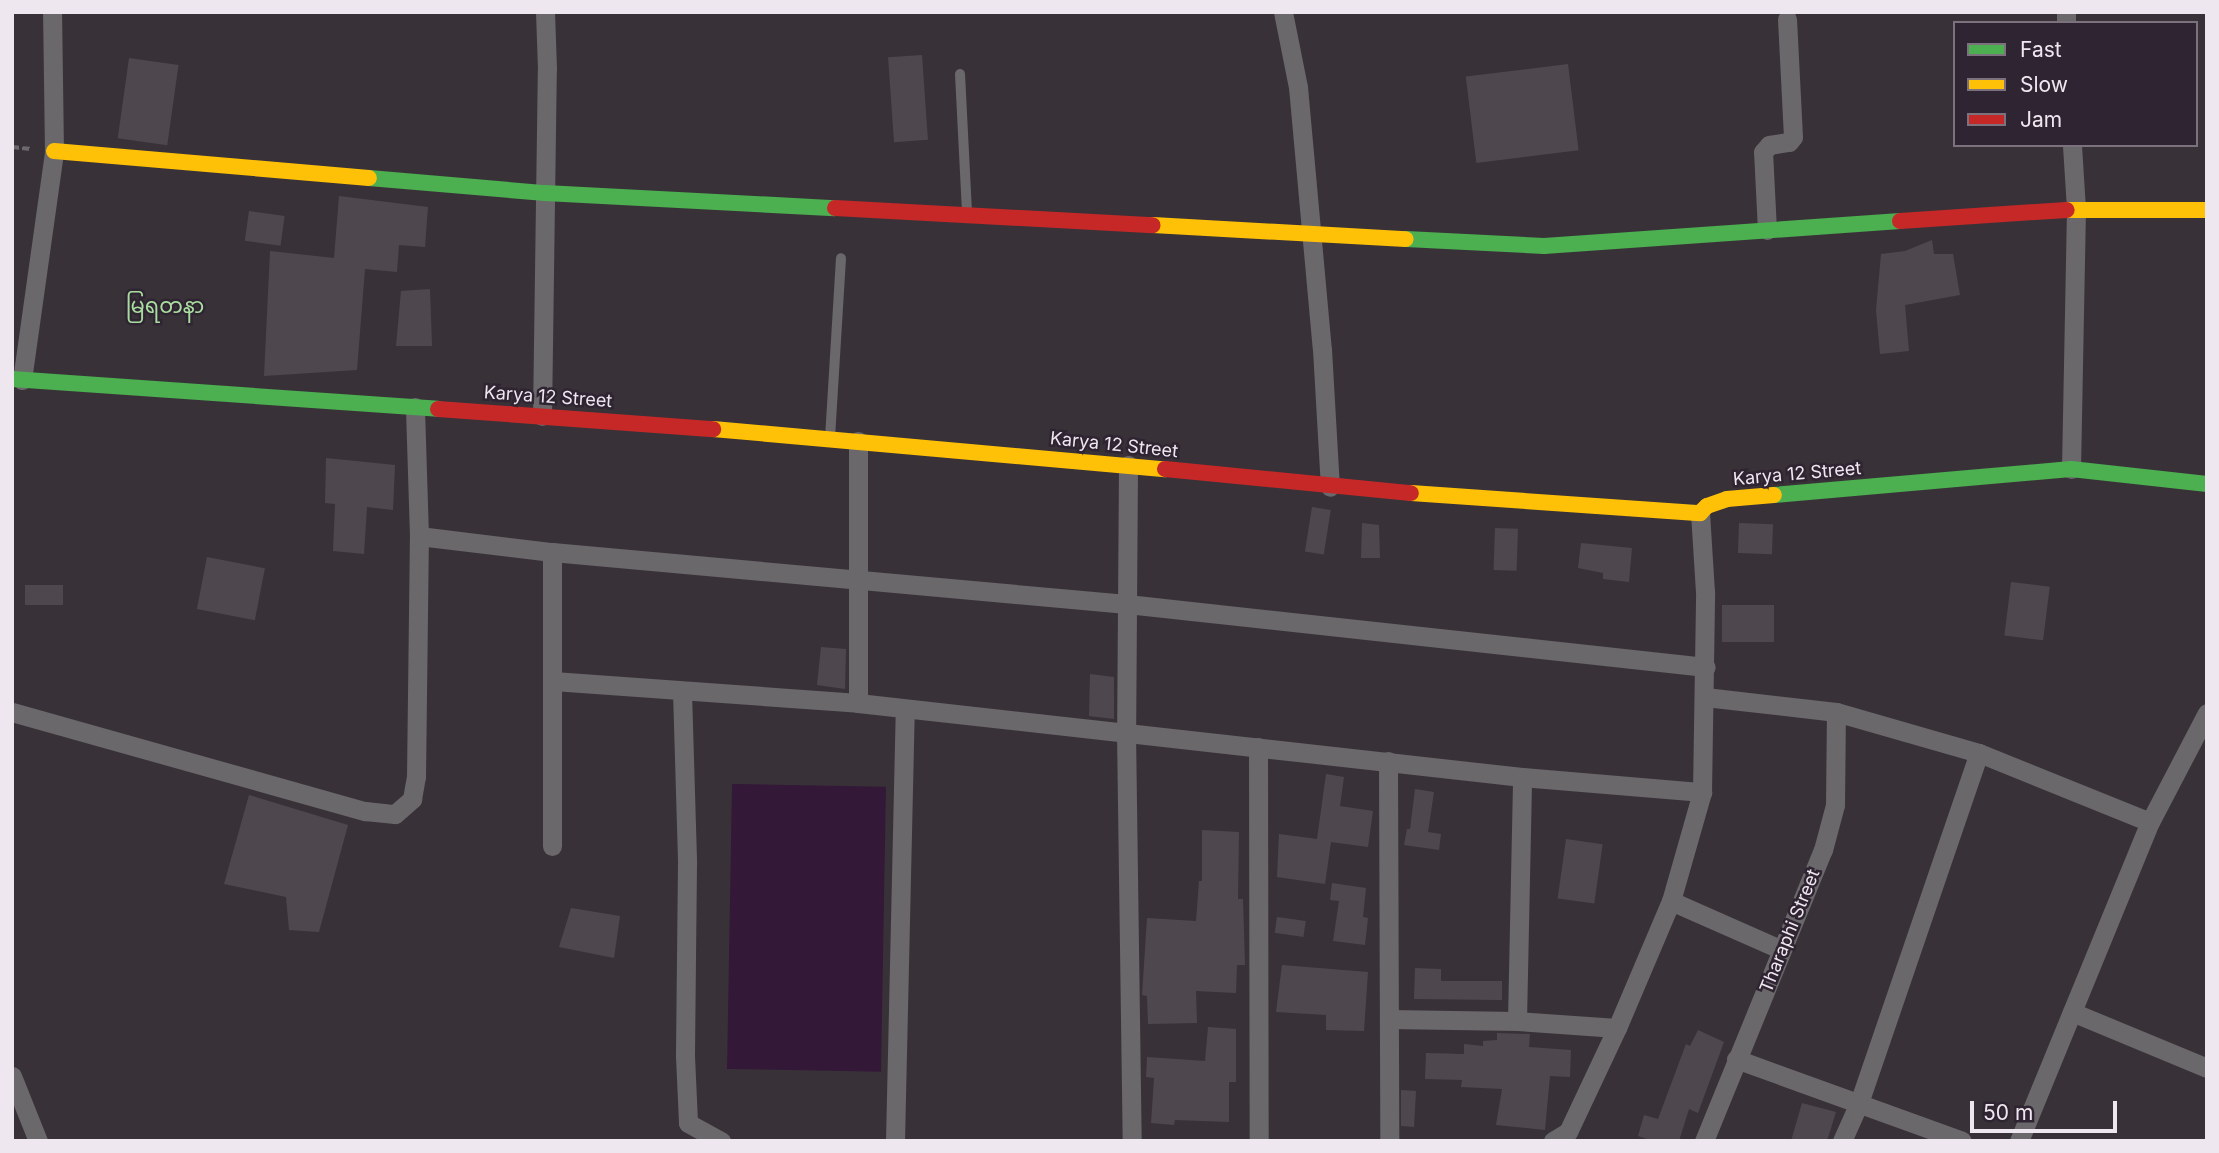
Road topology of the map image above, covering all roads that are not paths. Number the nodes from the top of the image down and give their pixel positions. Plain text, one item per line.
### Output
1 (52, 12) edge
2 (544, 12) edge
3 (1283, 12) edge
4 (1787, 19) dead end
5 (960, 74) dead end
6 (2072, 147) edge
7 (54, 151) junction
8 (545, 193) junction
9 (2076, 209) junction
10 (2207, 210) edge
11 (967, 215) junction
12 (1767, 230) junction
13 (1309, 233) junction
14 (841, 258) dead end
15 (17, 380) edge
16 (415, 407) junction
17 (542, 416) junction
18 (830, 438) junction
19 (858, 441) junction
20 (1128, 466) junction
21 (2071, 470) junction
22 (2207, 484) edge
23 (1330, 487) junction
24 (1700, 513) junction
25 (419, 536) junction
26 (552, 552) junction
27 (858, 580) junction
28 (1127, 604) junction
29 (1706, 667) junction
30 (553, 681) junction
31 (682, 691) junction
32 (1705, 696) junction
33 (858, 704) junction
34 (905, 709) junction
35 (12, 712) edge
36 (1836, 712) junction
37 (2207, 713) edge
38 (1126, 732) junction
39 (1258, 747) junction
40 (1979, 753) junction
41 (1388, 761) junction
42 (1522, 777) junction
43 (1702, 792) junction
44 (2150, 822) junction
45 (552, 846) dead end
46 (1671, 901) junction
47 (1782, 950) junction
48 (2072, 1012) junction
49 (1389, 1019) junction
50 (1517, 1021) junction
51 (1617, 1028) junction
52 (1736, 1059) junction
53 (2207, 1068) edge
54 (12, 1076) edge
55 (1858, 1103) junction
56 (38, 1141) edge
57 (720, 1141) edge
58 (895, 1141) edge
59 (1132, 1141) edge
60 (1259, 1141) edge
61 (1390, 1141) edge
62 (1553, 1141) edge
63 (1704, 1141) edge
64 (1842, 1141) edge
65 (1962, 1141) edge
66 (2019, 1141) edge

1 - 7 street
2 - 8 street
3 - 13 street
4 - 12 street
5 - 11 lane
6 - 9 street
7 - 8 street
7 - 15 street
8 - 11 street
8 - 17 street
9 - 10 street
9 - 12 street
9 - 21 street
11 - 13 street
12 - 13 street
13 - 23 street
14 - 18 lane
15 - 16 street, Karya 12 Street
16 - 17 street, Karya 12 Street
16 - 25 street
17 - 18 street, Karya 12 Street
18 - 19 street, Karya 12 Street
19 - 20 street, Karya 12 Street
19 - 27 street
20 - 23 street, Karya 12 Street
20 - 28 street
21 - 22 street, Karya 12 Street
21 - 24 street, Karya 12 Street
23 - 24 street, Karya 12 Street
24 - 29 street
25 - 26 street
25 - 35 street
26 - 27 street
26 - 30 street
27 - 28 street
27 - 33 street
28 - 29 street
28 - 38 street
29 - 32 street
30 - 31 street
30 - 45 street
31 - 33 street
31 - 57 street
32 - 36 street
32 - 43 street
33 - 34 street
34 - 38 street
34 - 58 street
36 - 40 street
36 - 47 street, Tharaphi Street
37 - 44 street
38 - 39 street
38 - 59 street
39 - 41 street
39 - 60 street
40 - 44 street
40 - 55 street
41 - 42 street
41 - 49 street
42 - 43 street
42 - 50 street
43 - 46 street
44 - 48 street
46 - 47 street
46 - 51 street
47 - 52 street, Tharaphi Street
48 - 53 street
48 - 66 street
49 - 50 street
49 - 61 street
50 - 51 street
51 - 62 street
52 - 55 street
52 - 63 street, Tharaphi Street
54 - 56 street
55 - 64 street
55 - 65 street

